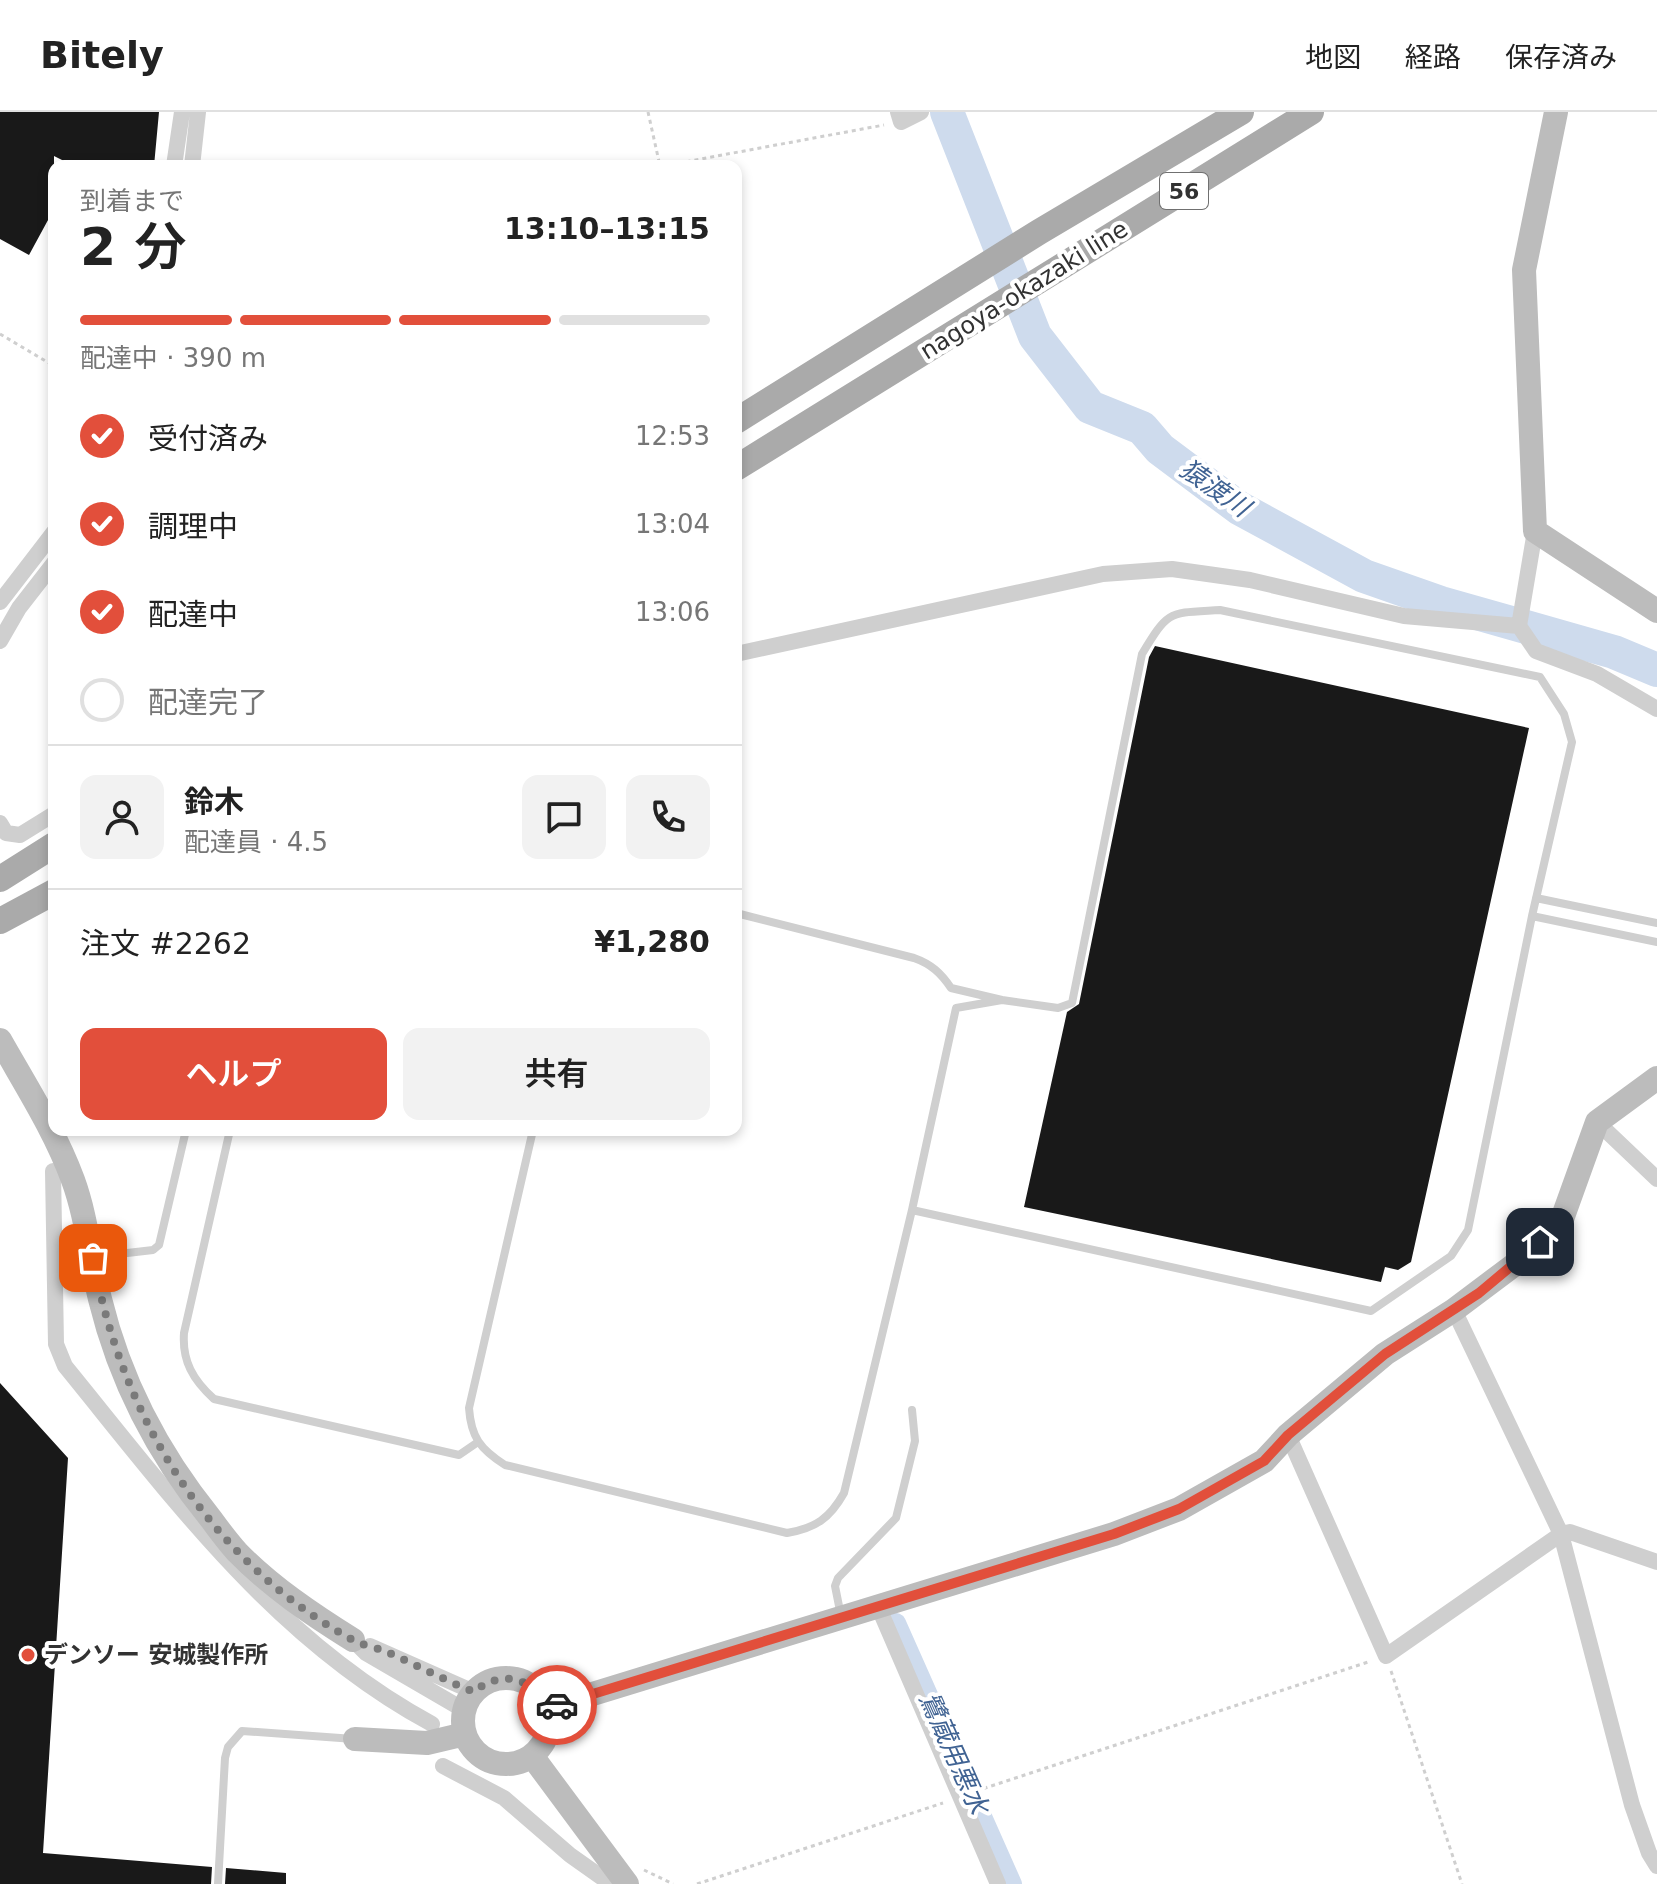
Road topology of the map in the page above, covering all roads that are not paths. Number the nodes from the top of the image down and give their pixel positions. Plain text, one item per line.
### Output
1 (182, 112) edge
2 (198, 112) edge
3 (1241, 112) edge
4 (1311, 112) edge
5 (1556, 112) edge
6 (175, 160) edge
7 (193, 160) edge
8 (742, 417) edge
9 (742, 464) edge
10 (1535, 531) junction
11 (48, 540) edge
12 (48, 571) edge
13 (0, 602) edge
14 (1657, 611) edge
15 (1519, 626) junction
16 (0, 641) edge
17 (742, 653) edge
18 (1657, 709) edge
19 (48, 818) edge
20 (0, 823) edge
21 (48, 849) edge
22 (0, 879) edge
23 (48, 895) edge
24 (1536, 898) junction
25 (742, 915) edge
26 (1532, 916) junction
27 (0, 921) edge
28 (1657, 923) edge
29 (1657, 942) edge
30 (1002, 1000) junction
31 (0, 1040) edge
32 (1657, 1078) edge
33 (48, 1113) edge
34 (1597, 1122) junction
35 (62, 1136) edge
36 (185, 1136) edge
37 (229, 1136) edge
38 (532, 1136) edge
39 (53, 1171) dead end
40 (1657, 1179) edge
41 (912, 1210) junction
42 (93, 1258) junction
43 (1454, 1310) junction
44 (912, 1410) dead end
45 (1288, 1435) junction
46 (478, 1442) junction
47 (1561, 1534) junction
48 (1657, 1562) edge
49 (878, 1606) junction
50 (842, 1617) junction
51 (353, 1640) junction
52 (547, 1708) junction
53 (467, 1713) junction
54 (432, 1724) dead end
55 (355, 1739) joint
56 (532, 1756) junction
57 (443, 1766) dead end
58 (1657, 1866) edge
59 (218, 1884) edge
60 (611, 1884) edge
61 (627, 1884) edge
62 (998, 1884) edge

1 - 6 street
2 - 7 street
3 - 8 main road, nagoya-okazaki line / 56
4 - 9 main road, nagoya-okazaki line / 56
5 - 10 street
10 - 14 street
10 - 15 street
11 - 13 street
12 - 16 street
15 - 17 street
15 - 18 street
19 - 20 street
21 - 22 main road
23 - 27 main road
24 - 26 lane
24 - 28 lane
24 - 30 lane
25 - 30 lane
26 - 29 lane
26 - 41 lane
30 - 41 lane
31 - 33 street
32 - 34 street
34 - 40 street
34 - 43 street
35 - 42 street
36 - 42 lane
37 - 46 lane
38 - 46 lane
39 - 54 street
41 - 46 lane
42 - 51 street
43 - 45 street
43 - 47 street
44 - 50 lane
45 - 47 street
45 - 49 street
47 - 48 street
47 - 58 street
49 - 50 street
49 - 62 street
50 - 52 street
51 - 53 street
51 - 53 street
52 - 53 street
52 - 56 street
53 - 55 street
53 - 56 street
55 - 59 lane
56 - 61 street
57 - 60 street

